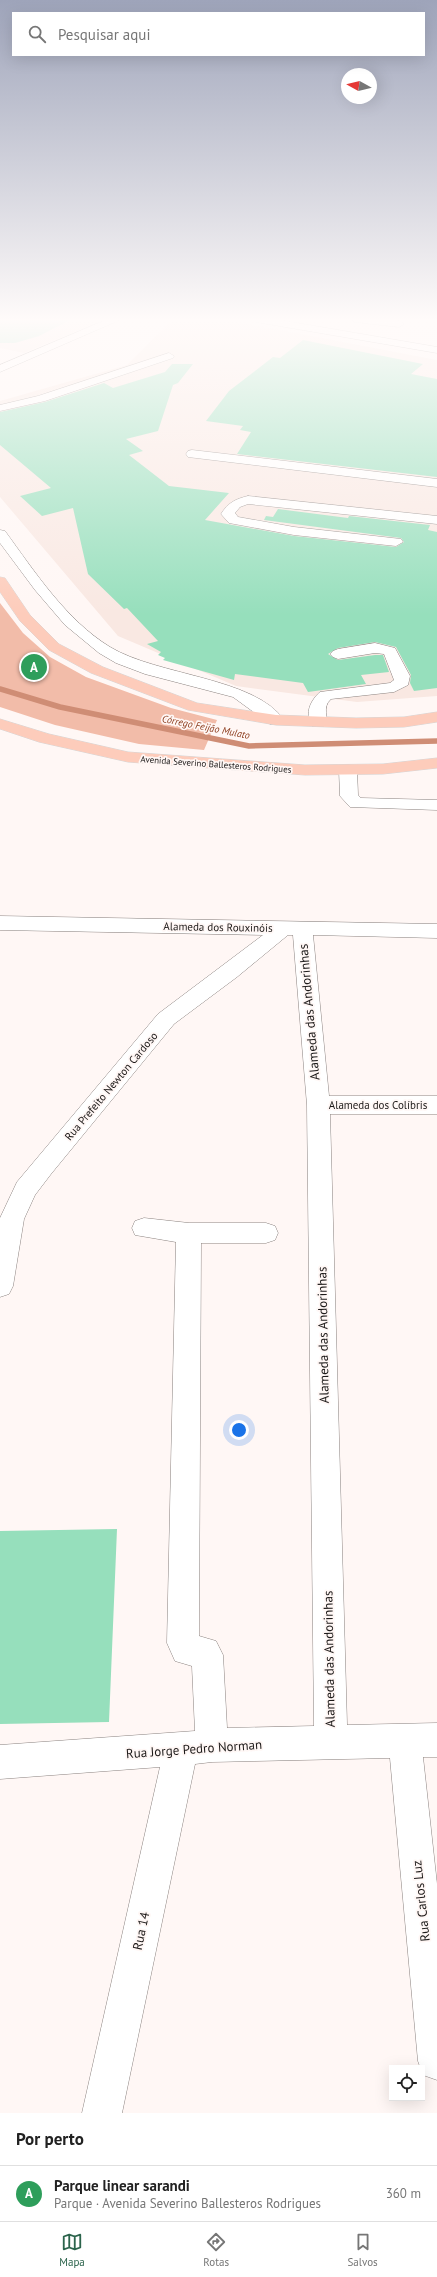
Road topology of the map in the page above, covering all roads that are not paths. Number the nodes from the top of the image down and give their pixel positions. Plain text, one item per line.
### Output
1 (192, 454) dead end
2 (437, 483) edge
3 (437, 520) edge
4 (0, 534) edge
5 (396, 542) dead end
6 (0, 581) edge
7 (338, 654) dead end
8 (437, 717) edge
9 (276, 720) junction
10 (318, 722) junction
11 (0, 724) edge
12 (437, 763) edge
13 (348, 770) junction
14 (437, 805) edge
15 (0, 922) edge
16 (293, 928) junction
17 (437, 931) edge
18 (318, 1105) junction
19 (437, 1105) edge
20 (144, 1228) dead end
21 (189, 1233) junction
22 (266, 1233) dead end
23 (0, 1286) edge
24 (421, 1740) edge
25 (331, 1743) junction
26 (196, 1747) junction
27 (0, 1762) edge
28 (437, 2061) edge
29 (102, 2113) edge

1 - 2 street
3 - 5 street
4 - 9 street
6 - 9 main road
7 - 10 street
8 - 10 main road
9 - 10 main road
11 - 13 main road, Avenida Severino Ballesteros Rodrigues
12 - 13 main road, Avenida Severino Ballesteros Rodrigues
13 - 14 street
15 - 16 street, Alameda dos Rouxinóis
16 - 17 street, Alameda dos Rouxinóis
16 - 18 street, Alameda das Andorinhas
16 - 23 street, Rua Prefeito Newton Cardoso
18 - 19 street, Alameda dos Colíbris
18 - 25 street, Alameda das Andorinhas
20 - 21 street
21 - 22 street
21 - 26 street, Rua 14
24 - 25 street, Rua Jorge Pedro Norman
24 - 28 street, Rua Carlos Luz
25 - 26 street, Rua Jorge Pedro Norman
26 - 27 street, Rua Jorge Pedro Norman
26 - 29 street, Rua 14

